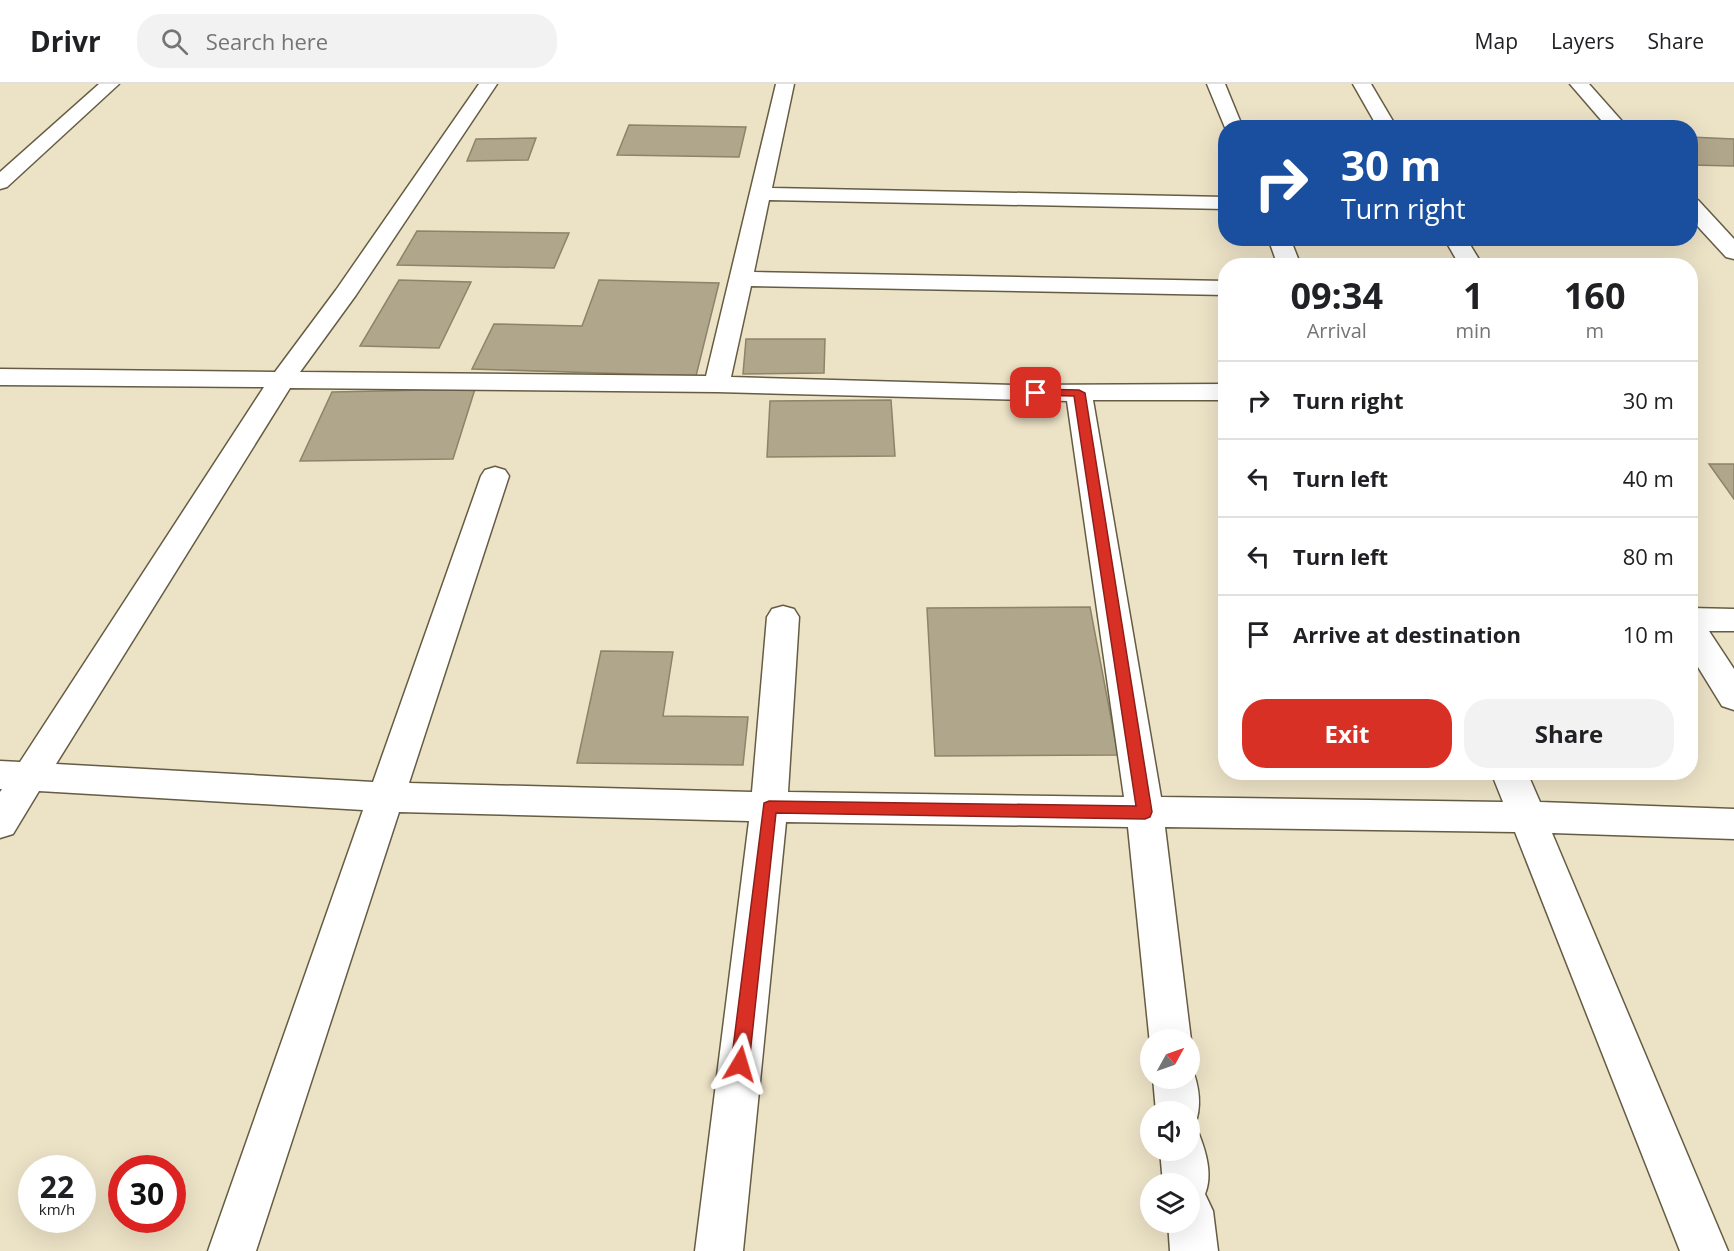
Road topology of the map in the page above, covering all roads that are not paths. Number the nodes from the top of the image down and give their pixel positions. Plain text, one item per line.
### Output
1 (110, 84) edge
2 (488, 84) edge
3 (786, 84) edge
4 (1216, 84) edge
5 (1362, 84) edge
6 (1579, 84) edge
7 (1231, 120) edge
8 (1383, 120) edge
9 (1612, 120) edge
10 (0, 183) edge
11 (760, 194) junction
12 (1218, 203) edge
13 (1698, 214) edge
14 (1734, 252) edge
15 (741, 279) junction
16 (1218, 288) edge
17 (0, 377) edge
18 (281, 381) junction
19 (717, 384) junction
20 (1218, 392) edge
21 (1079, 393) junction
22 (495, 476) dead end
23 (783, 617) dead end
24 (1698, 620) edge
25 (1734, 620) edge
26 (1698, 639) edge
27 (1734, 697) edge
28 (15, 775) edge
29 (1513, 780) edge
30 (385, 797) junction
31 (769, 807) junction
32 (1145, 812) junction
33 (1529, 817) junction
34 (0, 823) edge
35 (1734, 824) edge
36 (1169, 1029) edge
37 (1192, 1233) edge
38 (232, 1251) edge
39 (719, 1251) edge
40 (1194, 1251) edge
41 (1704, 1251) edge

1 - 10 street
2 - 18 street
3 - 11 street
4 - 7 street
5 - 8 street
6 - 9 street
11 - 12 street
11 - 15 street
13 - 14 street
15 - 16 street
15 - 19 street
17 - 18 street
18 - 19 street
18 - 28 street
19 - 21 street
20 - 21 street
21 - 32 street
22 - 30 street
23 - 31 street
24 - 25 street
26 - 27 street
28 - 30 street
28 - 34 street
29 - 33 street
30 - 31 street
30 - 38 street
31 - 32 street
31 - 39 street
32 - 33 street
32 - 36 street
33 - 35 street
33 - 41 street
37 - 40 street

